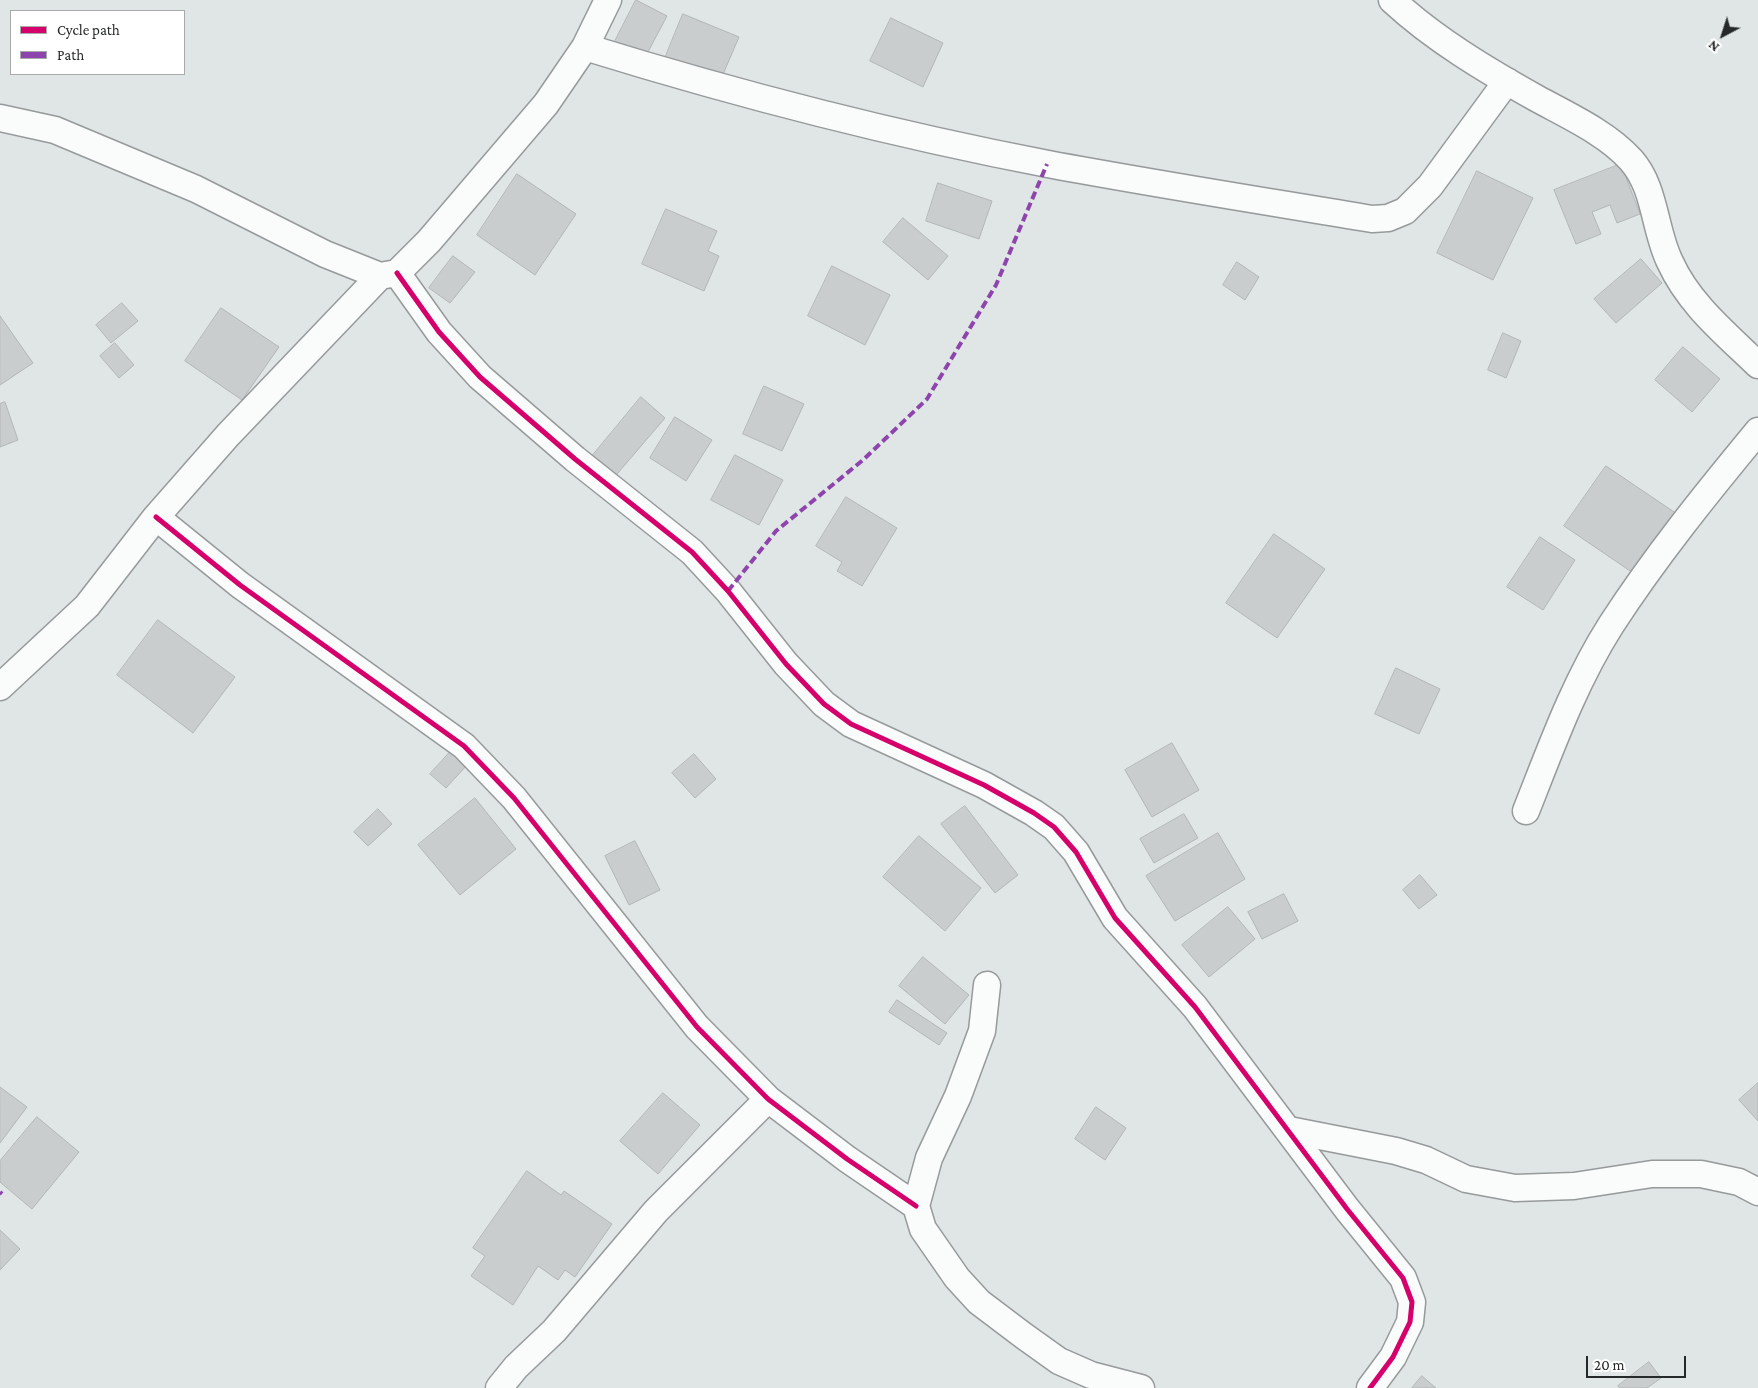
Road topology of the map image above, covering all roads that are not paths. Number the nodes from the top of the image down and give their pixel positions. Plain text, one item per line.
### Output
1 (608, 0) edge
2 (1392, 0) edge
3 (585, 46) junction
4 (1507, 81) junction
5 (0, 118) edge
6 (388, 274) junction
7 (1758, 365) edge
8 (1758, 431) edge
9 (156, 517) junction
10 (0, 687) edge
11 (1526, 811) dead end
12 (987, 985) dead end
13 (768, 1100) junction
14 (1289, 1130) junction
15 (1758, 1192) edge
16 (916, 1206) junction
17 (499, 1388) edge
18 (1141, 1388) edge
19 (1370, 1388) edge

1 - 3 street
2 - 4 street
3 - 4 street
3 - 6 street
4 - 7 street
5 - 6 street
6 - 9 street
6 - 14 street
8 - 11 street
9 - 10 street
9 - 13 street
12 - 16 street
13 - 16 street
13 - 17 street
14 - 15 street
14 - 19 street
16 - 18 street

